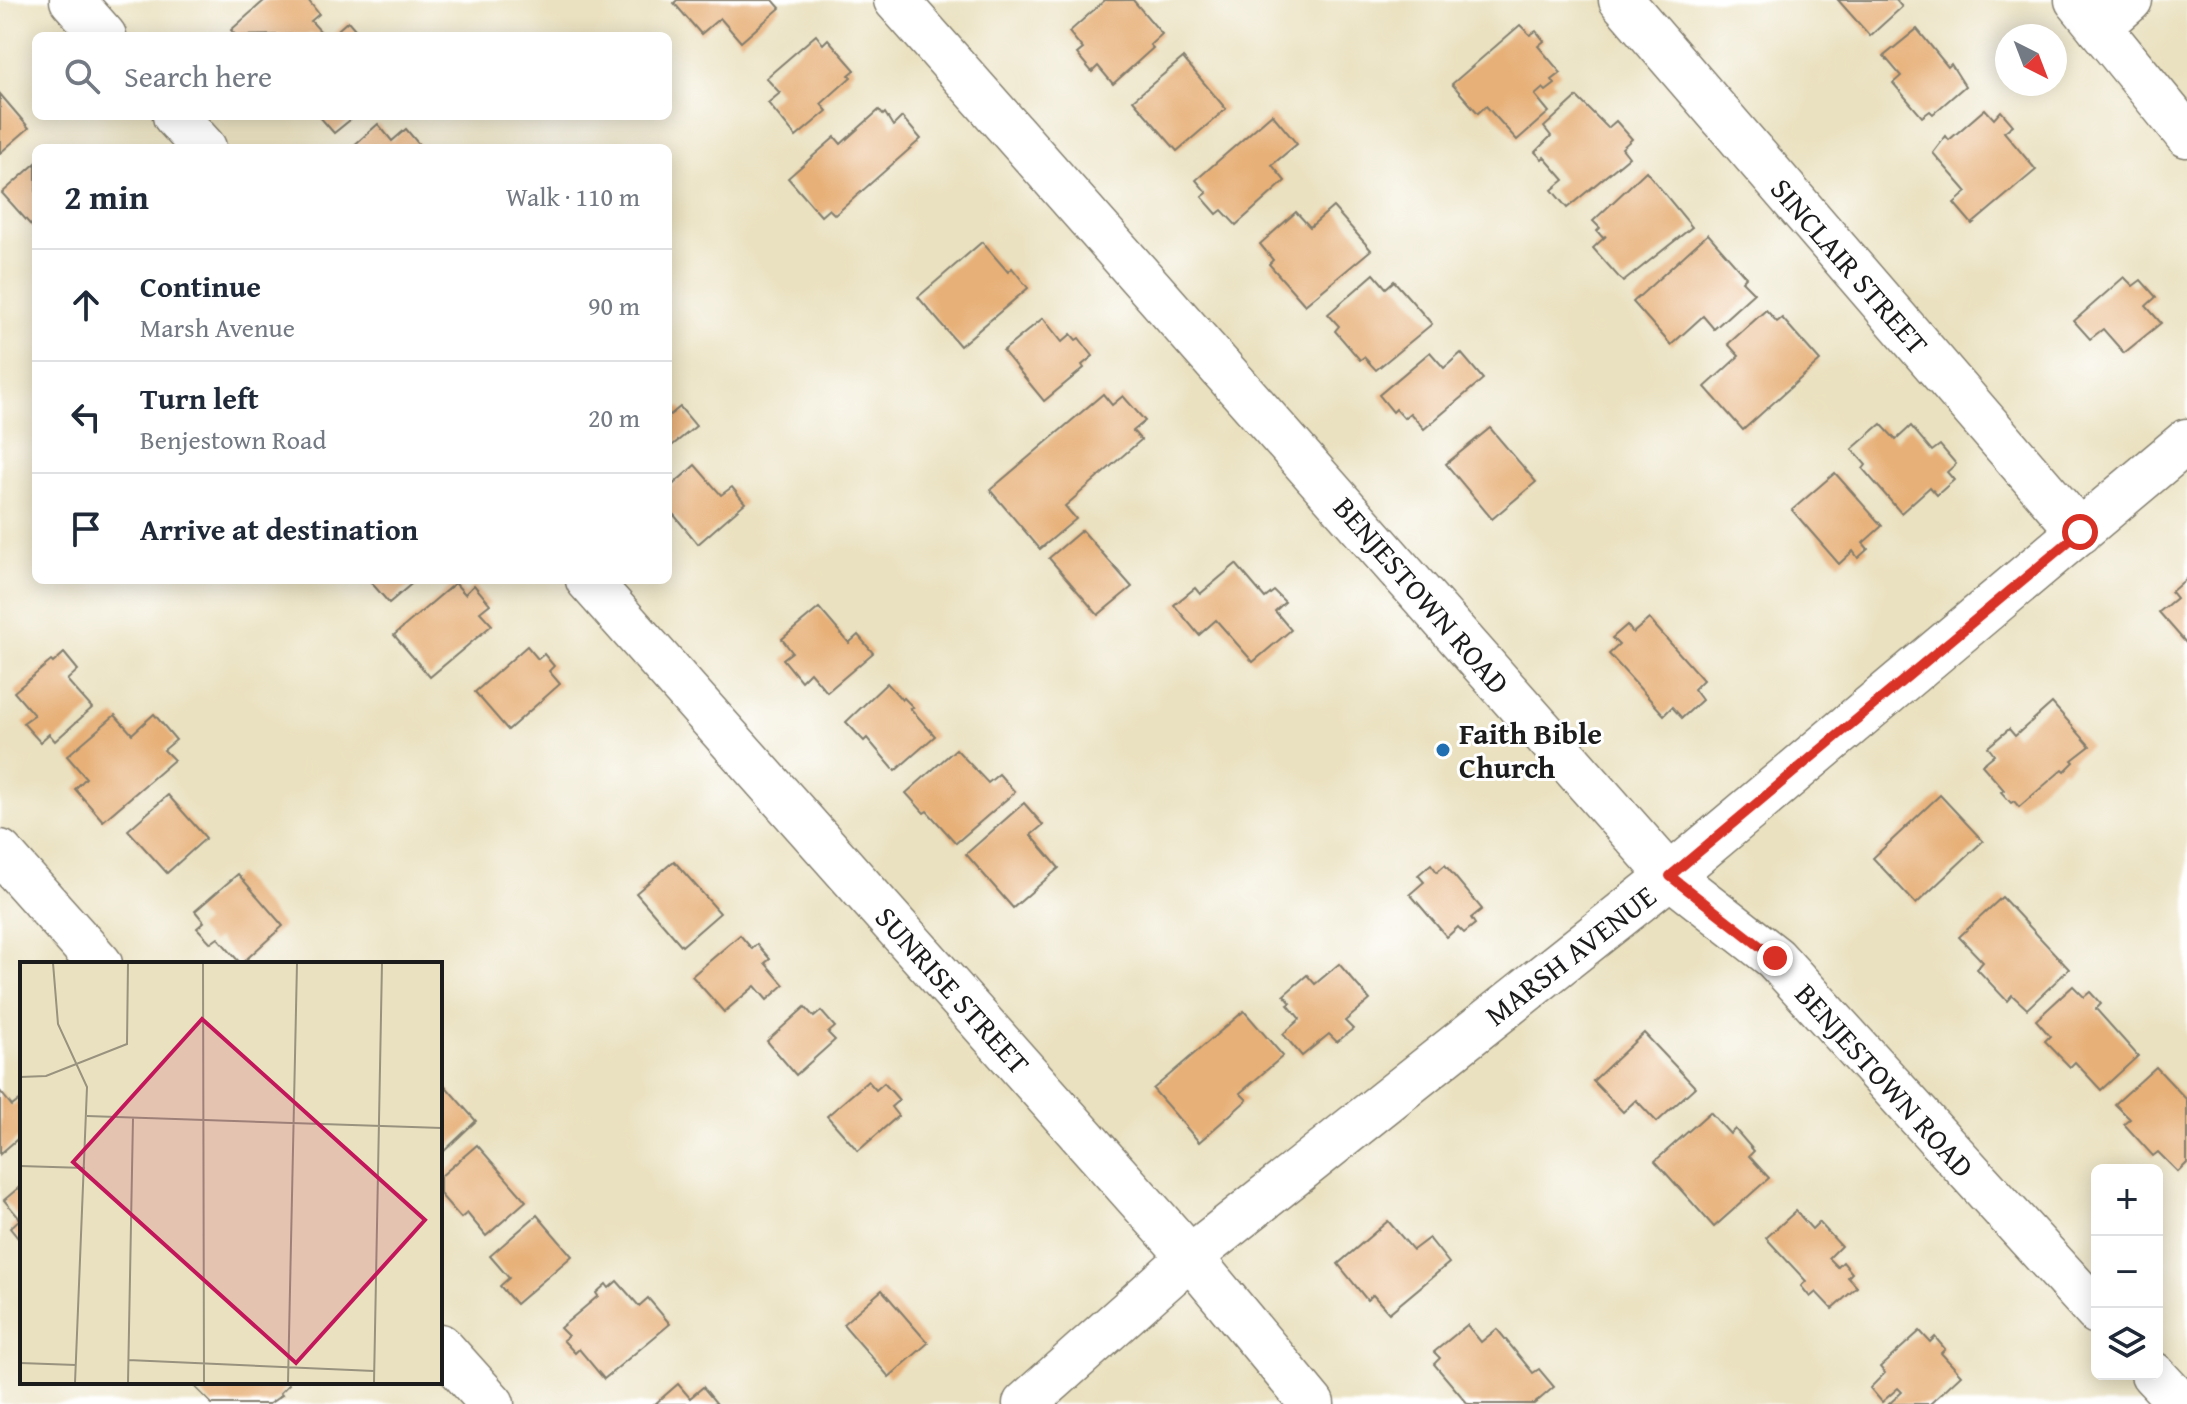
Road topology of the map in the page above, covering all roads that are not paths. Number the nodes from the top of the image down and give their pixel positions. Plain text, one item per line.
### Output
1 (72, 0) edge
2 (896, 0) edge
3 (1621, 0) edge
4 (2102, 9) edge
5 (100, 32) edge
6 (179, 120) edge
7 (2187, 135) edge
8 (200, 144) edge
9 (2187, 441) edge
10 (2080, 532) junction
11 (592, 584) edge
12 (0, 852) edge
13 (1670, 876) junction
14 (98, 962) edge
15 (1190, 1257) junction
16 (2093, 1308) edge
17 (442, 1348) edge
18 (2159, 1380) edge
19 (492, 1404) edge
20 (1025, 1404) edge
21 (1312, 1404) edge
22 (2181, 1404) edge

1 - 5 street
2 - 13 street, BENJESTOWN ROAD
3 - 10 street, SINCLAIR STREET
4 - 7 street
6 - 8 street
9 - 10 street, MARSH AVENUE
10 - 13 street, MARSH AVENUE
11 - 15 street, SUNRISE STREET
12 - 14 street
13 - 15 street, MARSH AVENUE
13 - 16 street, BENJESTOWN ROAD
15 - 20 street, MARSH AVENUE
15 - 21 street, SUNRISE STREET
17 - 19 street
18 - 22 street

